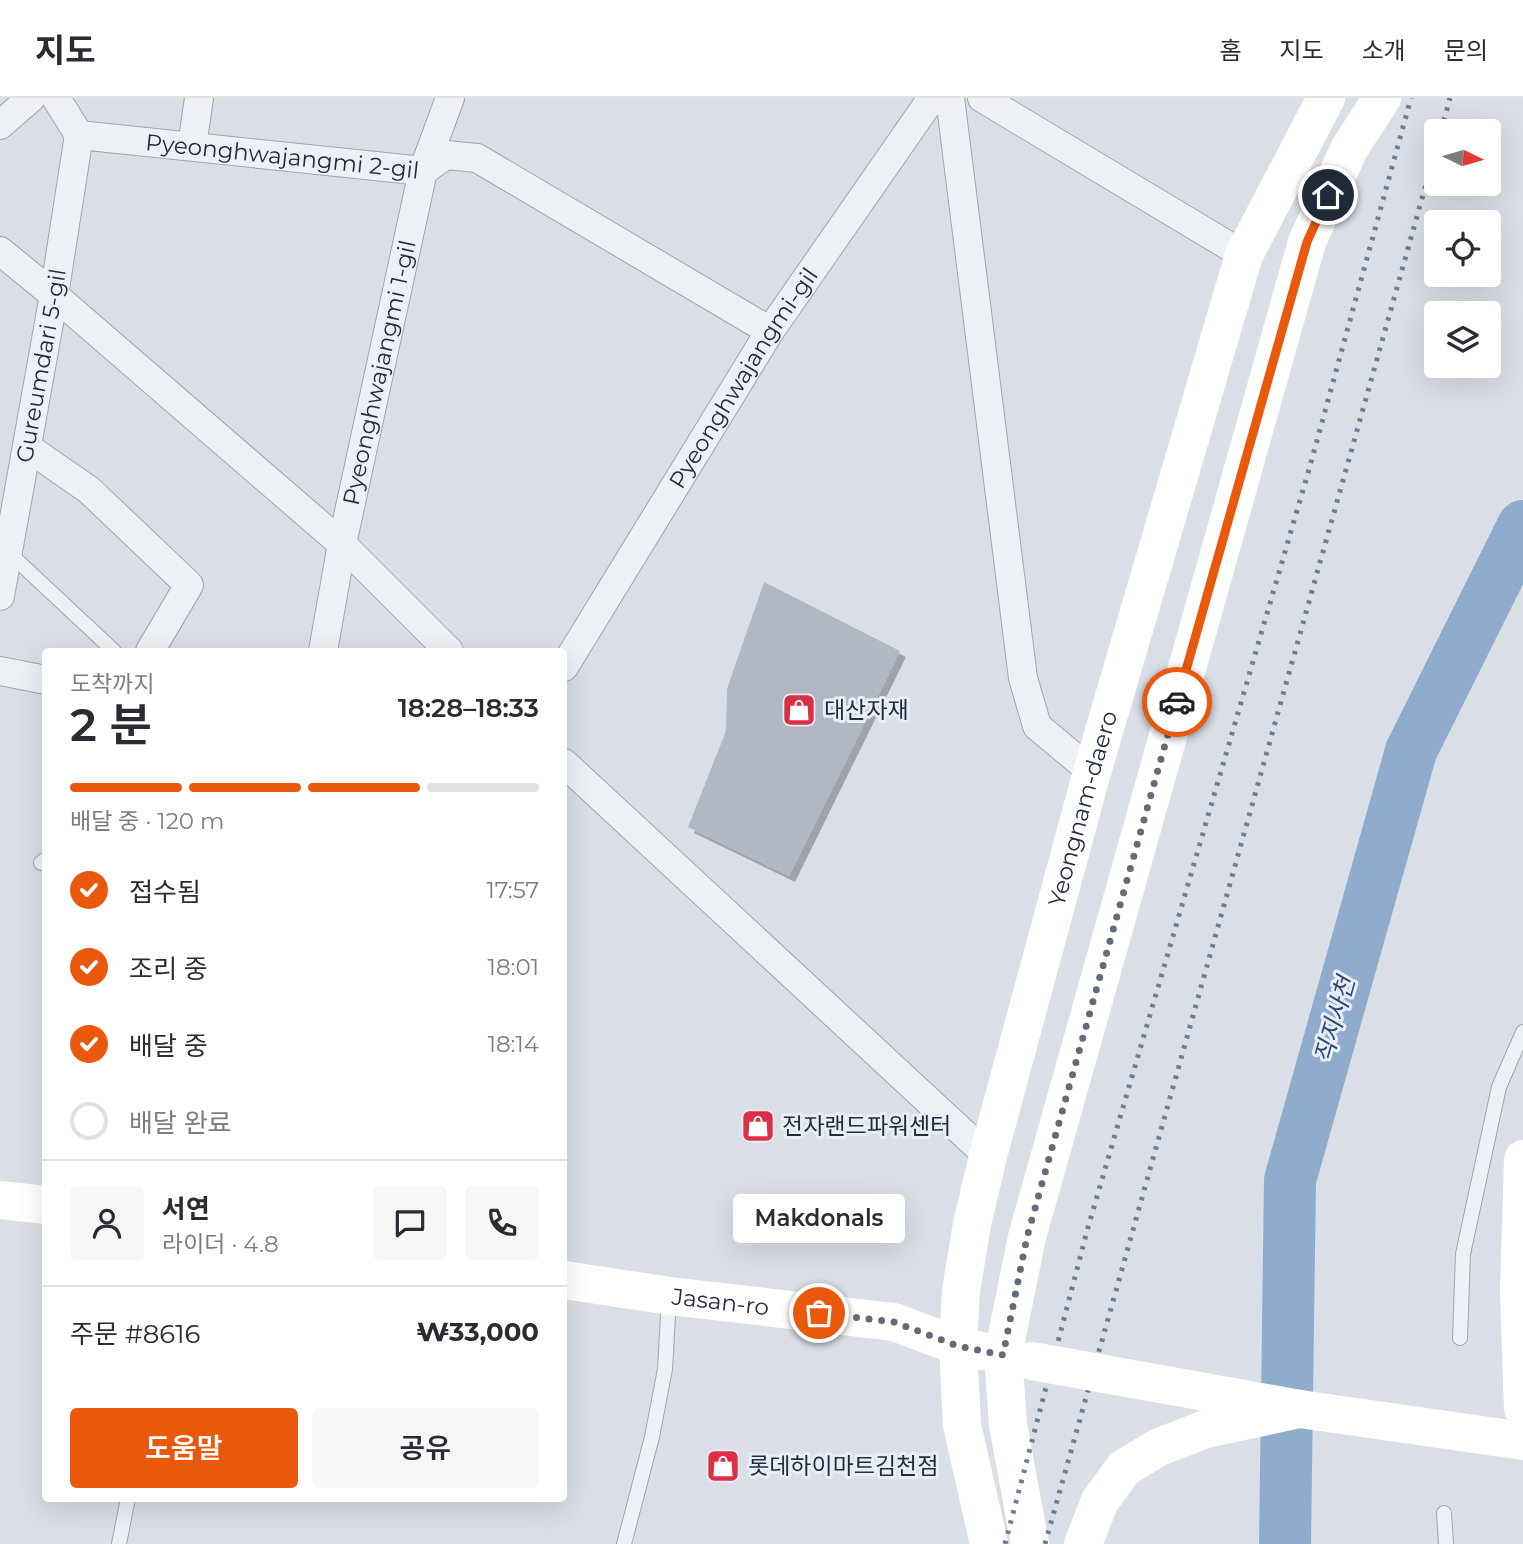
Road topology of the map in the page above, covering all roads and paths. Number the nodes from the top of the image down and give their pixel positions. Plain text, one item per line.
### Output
1 (31, 98) edge
2 (56, 98) edge
3 (199, 98) edge
4 (450, 98) edge
5 (932, 98) edge
6 (950, 98) edge
7 (982, 98) edge
8 (1326, 98) edge
9 (1382, 98) edge
10 (0, 125) edge
11 (79, 135) junction
12 (192, 146) junction
13 (423, 171) junction
14 (0, 251) edge
15 (1244, 255) junction
16 (54, 295) junction
17 (770, 331) junction
18 (27, 447) junction
19 (342, 544) junction
20 (8, 552) junction
21 (0, 596) edge
22 (111, 648) edge
23 (152, 648) edge
24 (324, 648) edge
25 (446, 648) edge
26 (567, 662) edge
27 (0, 671) edge
28 (42, 679) edge
29 (567, 766) edge
30 (1092, 772) junction
31 (1523, 1032) edge
32 (988, 1156) junction
33 (1523, 1159) edge
34 (0, 1200) edge
35 (42, 1205) edge
36 (567, 1280) edge
37 (670, 1296) junction
38 (1460, 1338) dead end
39 (958, 1346) junction
40 (1018, 1358) junction
41 (1300, 1409) junction
42 (1523, 1409) edge
43 (1523, 1441) edge
44 (127, 1502) edge
45 (1444, 1513) dead end
46 (119, 1544) edge
47 (624, 1544) edge
48 (989, 1544) edge
49 (1030, 1544) edge
50 (1083, 1544) edge
51 (1446, 1544) edge

1 - 10 street
2 - 11 street
3 - 12 street
4 - 13 street, Pyeonghwajangmi 1-gil
5 - 17 street, Pyeonghwajangmi-gil
6 - 30 street
7 - 15 street
8 - 15 main road, Yeongnam-daero
9 - 40 main road
11 - 12 street, Pyeonghwajangmi 2-gil
11 - 16 street, Gureumdari 5-gil
12 - 13 street, Pyeonghwajangmi 2-gil
13 - 17 street, Pyeonghwajangmi 2-gil
13 - 19 street, Pyeonghwajangmi 1-gil
14 - 16 street
15 - 30 main road, Yeongnam-daero
16 - 18 street, Gureumdari 5-gil
16 - 19 street
17 - 26 street, Pyeonghwajangmi-gil
18 - 20 street, Gureumdari 5-gil
18 - 23 street
19 - 24 street, Pyeonghwajangmi 1-gil
19 - 25 street
20 - 21 street, Gureumdari 5-gil
20 - 22 lane
27 - 28 street
29 - 32 street
30 - 32 main road, Yeongnam-daero
31 - 38 lane
32 - 39 main road, Yeongnam-daero
33 - 42 main road
34 - 35 main road
36 - 37 main road, Jasan-ro
37 - 39 main road, Jasan-ro
37 - 47 lane
39 - 40 main road, Jasan-ro
39 - 48 main road, Yeongnam-daero
40 - 41 main road, Jasan-ro, bridge
40 - 49 main road
41 - 43 main road, Jasan-ro, bridge
41 - 50 main road
44 - 46 lane
45 - 51 lane

